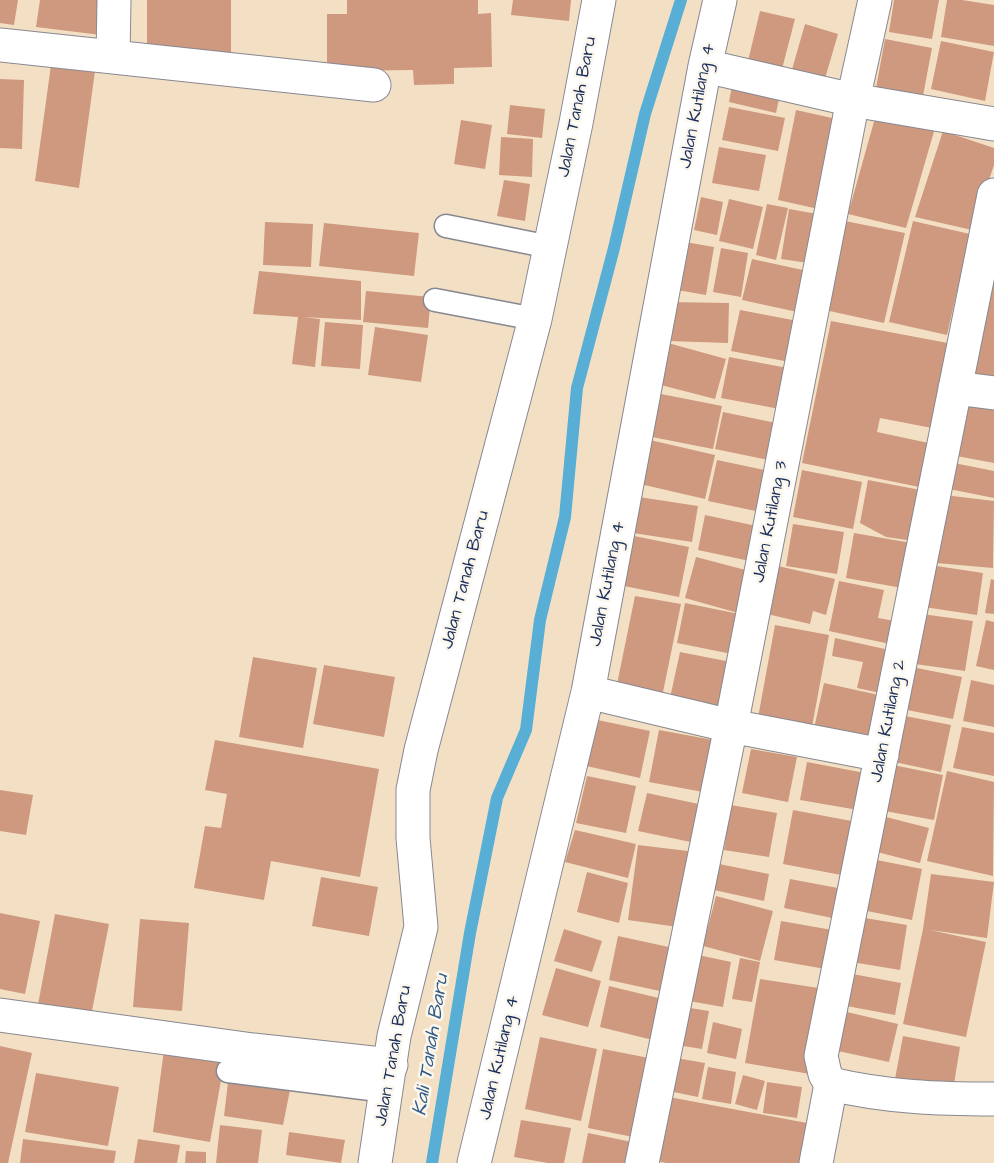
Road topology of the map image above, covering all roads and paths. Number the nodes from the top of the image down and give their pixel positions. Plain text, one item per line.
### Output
1 (114, 0) edge
2 (599, 0) edge
3 (720, 0) edge
4 (875, 0) edge
5 (0, 45) edge
6 (113, 57) junction
7 (705, 66) junction
8 (374, 85) dead end
9 (854, 100) junction
10 (994, 124) edge
11 (994, 195) edge
12 (446, 226) dead end
13 (550, 247) junction
14 (435, 300) dead end
15 (535, 319) junction
16 (955, 388) junction
17 (994, 393) edge
18 (588, 692) junction
19 (731, 726) junction
20 (882, 756) junction
21 (0, 1015) edge
22 (228, 1071) dead end
23 (388, 1078) junction
24 (831, 1084) junction
25 (994, 1099) edge
26 (375, 1163) edge
27 (474, 1163) edge
28 (642, 1163) edge
29 (816, 1163) edge

1 - 6 street
2 - 13 street, Jalan Tanah Baru
3 - 7 street, Jalan Kutilang 4
4 - 9 street, Jalan Kutilang 3
5 - 6 street
6 - 8 street
7 - 9 street
7 - 18 street, Jalan Kutilang 4
9 - 10 street
9 - 19 street, Jalan Kutilang 3
11 - 16 street, Jalan Kutilang 2
12 - 13 lane
13 - 15 street, Jalan Tanah Baru
14 - 15 lane
15 - 23 street, Jalan Tanah Baru
16 - 17 street
16 - 20 street, Jalan Kutilang 2
18 - 19 street
18 - 27 street, Jalan Kutilang 4
19 - 20 street
19 - 28 street, Jalan Kutilang 3
20 - 24 street, Jalan Kutilang 2
21 - 23 street
22 - 23 lane
23 - 26 street, Jalan Tanah Baru
24 - 25 street
24 - 29 street

